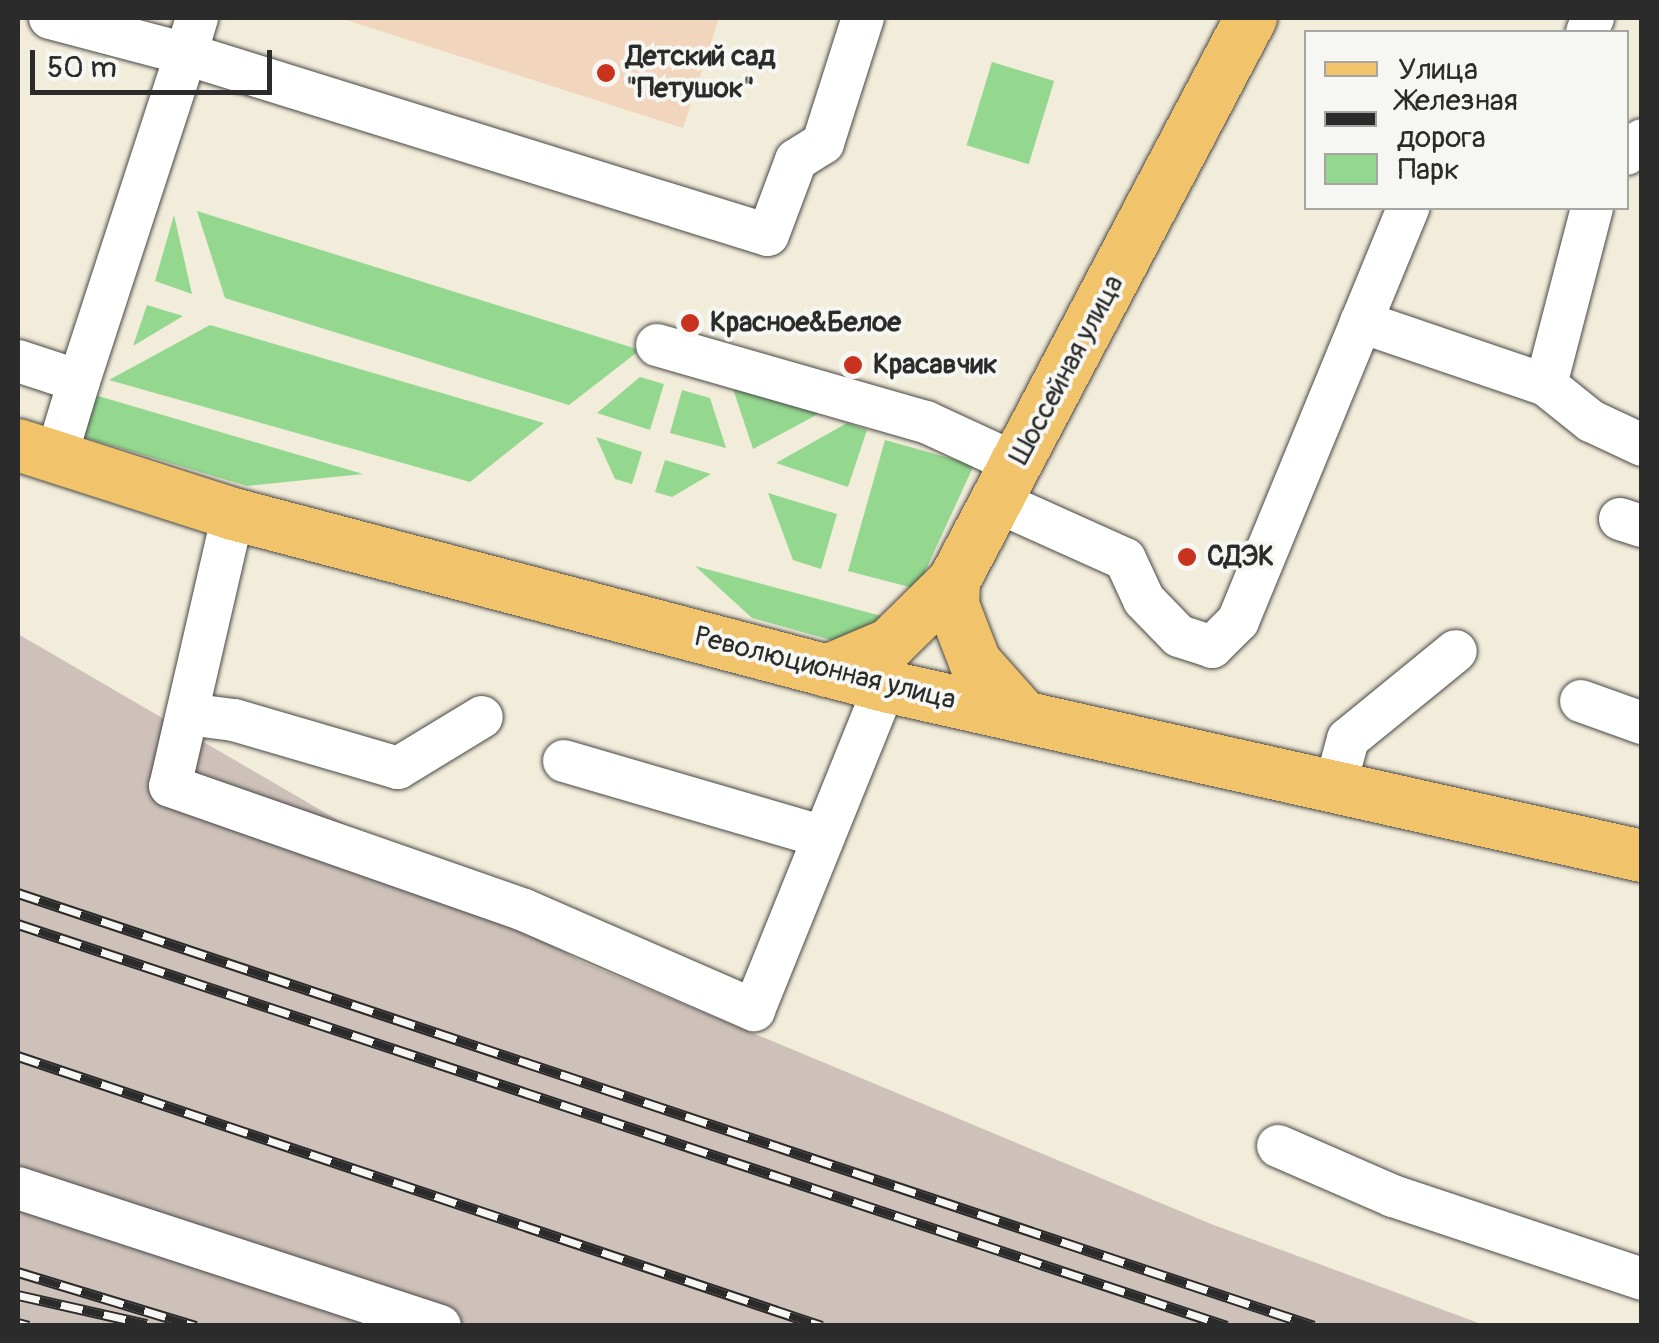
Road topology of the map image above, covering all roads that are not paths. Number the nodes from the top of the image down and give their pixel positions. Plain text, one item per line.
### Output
1 (50, 18) edge
2 (863, 18) edge
3 (1251, 18) edge
4 (192, 36) edge
5 (1407, 210) edge
6 (1591, 210) edge
7 (1361, 322) junction
8 (656, 344) dead end
9 (18, 362) edge
10 (79, 381) junction
11 (1546, 385) junction
12 (1642, 444) edge
13 (37, 451) edge
14 (1008, 483) junction
15 (233, 514) junction
16 (954, 582) junction
17 (1456, 651) dead end
18 (827, 671) junction
19 (884, 686) junction
20 (1581, 701) dead end
21 (186, 714) junction
22 (1024, 717) junction
23 (482, 718) dead end
24 (1642, 723) edge
25 (564, 761) dead end
26 (1336, 783) junction
27 (821, 836) junction
28 (1642, 856) edge
29 (1278, 1146) dead end
30 (18, 1188) edge
31 (1642, 1279) edge
32 (440, 1326) edge

1 - 4 street
2 - 4 street
3 - 14 main road, Шоссейная улица
4 - 10 street
5 - 7 street
6 - 11 street
7 - 11 street
7 - 14 street
8 - 14 street
9 - 10 street
10 - 13 street
11 - 12 street
13 - 15 main road, Революционная улица
14 - 16 main road, Шоссейная улица
15 - 18 main road, Революционная улица
15 - 21 street
16 - 18 main road, Шоссейная улица
16 - 22 main road
17 - 26 street
18 - 19 main road, Революционная улица
19 - 22 main road, Революционная улица
19 - 27 street
20 - 24 street
21 - 23 street
21 - 27 street
22 - 26 main road, Революционная улица
25 - 27 street
26 - 28 main road, Революционная улица
29 - 31 street
30 - 32 street

